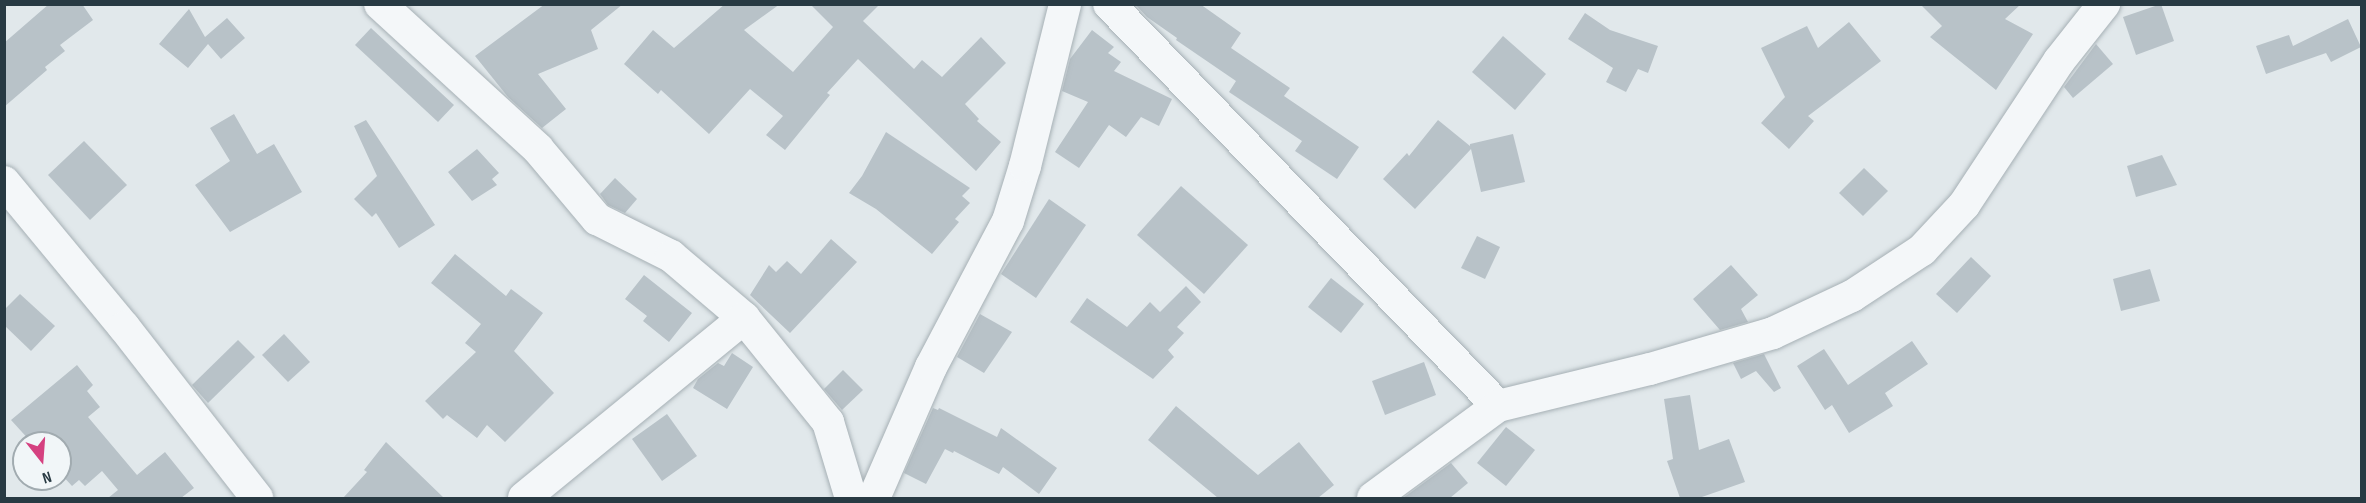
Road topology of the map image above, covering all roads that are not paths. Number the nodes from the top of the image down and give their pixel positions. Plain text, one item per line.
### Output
1 (380, 4) edge
2 (1065, 4) edge
3 (1109, 4) edge
4 (2104, 4) edge
5 (4, 182) edge
6 (744, 318) junction
7 (1498, 406) junction
8 (256, 498) edge
9 (524, 498) edge
10 (851, 498) edge
11 (874, 498) edge
12 (1373, 498) edge

1 - 6 street
2 - 11 street
3 - 7 street
4 - 7 street
5 - 8 street
6 - 9 street
6 - 10 street
7 - 12 street

